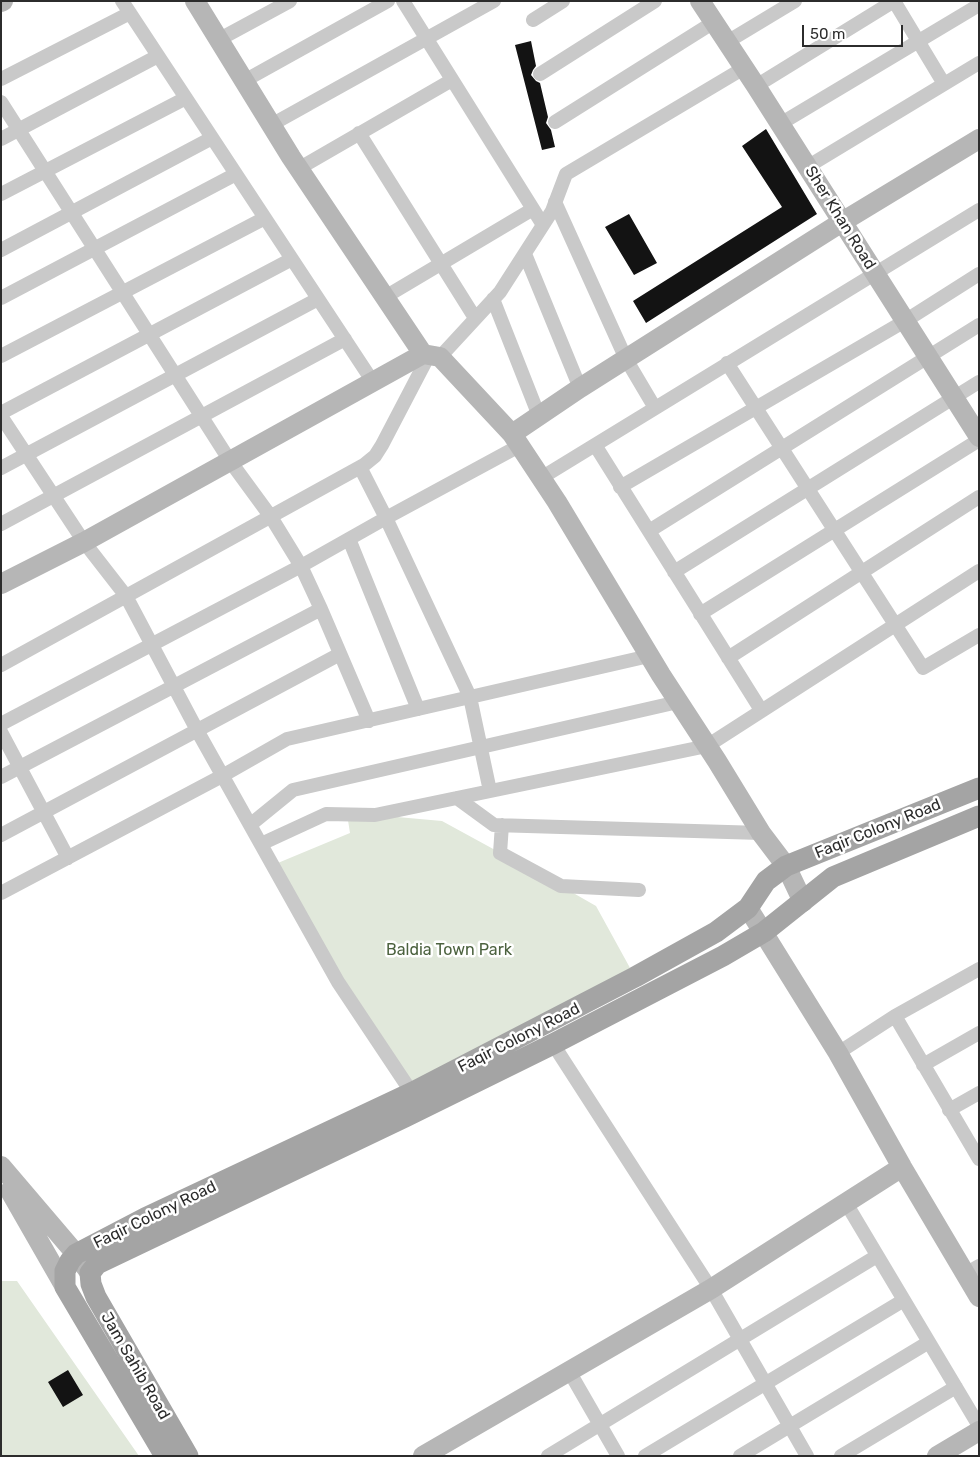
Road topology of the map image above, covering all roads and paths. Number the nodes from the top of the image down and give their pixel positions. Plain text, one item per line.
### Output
1 (195, 1) edge
2 (290, 1) edge
3 (388, 1) edge
4 (403, 1) edge
5 (494, 1) edge
6 (563, 1) edge
7 (656, 1) edge
8 (700, 1) edge
9 (795, 1) edge
10 (894, 1) edge
11 (979, 5) edge
12 (126, 7) edge
13 (533, 20) dead end
14 (714, 22) junction
15 (426, 39) junction
16 (218, 40) junction
17 (918, 41) junction
18 (727, 42) junction
19 (158, 56) junction
20 (979, 63) edge
21 (744, 68) junction
22 (540, 74) dead end
23 (1, 79) edge
24 (452, 80) junction
25 (244, 81) junction
26 (944, 84) junction
27 (756, 86) junction
28 (186, 98) junction
29 (1, 102) edge
30 (554, 122) dead end
31 (780, 124) junction
32 (271, 125) junction
33 (18, 129) junction
34 (359, 134) junction
35 (1, 138) edge
36 (212, 138) junction
37 (979, 139) edge
38 (807, 167) junction
39 (298, 169) junction
40 (45, 171) junction
41 (236, 174) junction
42 (1, 194) edge
43 (555, 202) junction
44 (533, 209) junction
45 (979, 210) edge
46 (72, 212) junction
47 (265, 218) junction
48 (842, 222) junction
49 (543, 225) junction
50 (95, 249) junction
51 (1, 250) edge
52 (525, 254) junction
53 (292, 259) junction
54 (441, 264) junction
55 (875, 273) junction
56 (979, 274) edge
57 (123, 292) junction
58 (385, 297) junction
59 (1, 298) edge
60 (318, 299) junction
61 (493, 300) junction
62 (475, 318) junction
63 (906, 321) junction
64 (979, 325) edge
65 (150, 335) junction
66 (345, 339) junction
67 (431, 355) junction
68 (1, 356) edge
69 (928, 357) junction
70 (626, 359) junction
71 (727, 364) junction
72 (176, 375) junction
73 (373, 382) junction
74 (979, 382) edge
75 (580, 388) junction
76 (954, 398) junction
77 (655, 408) junction
78 (756, 408) junction
79 (1, 415) edge
80 (202, 416) junction
81 (539, 416) junction
82 (979, 438) edge
83 (516, 440) junction
84 (594, 445) junction
85 (781, 449) junction
86 (26, 455) junction
87 (230, 461) junction
88 (1, 468) edge
89 (360, 468) junction
90 (541, 478) junction
91 (620, 487) junction
92 (807, 489) junction
93 (53, 496) junction
94 (979, 497) edge
95 (271, 517) junction
96 (386, 518) junction
97 (1, 524) edge
98 (834, 531) junction
99 (649, 532) junction
100 (349, 539) junction
101 (84, 542) junction
102 (300, 566) junction
103 (979, 571) edge
104 (674, 572) junction
105 (861, 573) junction
106 (1, 584) edge
107 (126, 596) junction
108 (321, 609) junction
109 (700, 614) junction
110 (894, 626) junction
111 (979, 635) edge
112 (152, 645) junction
113 (340, 654) junction
114 (649, 656) junction
115 (728, 658) junction
116 (1, 665) edge
117 (174, 686) junction
118 (470, 697) junction
119 (678, 702) junction
120 (418, 709) junction
121 (761, 710) junction
122 (369, 720) junction
123 (1, 724) edge
124 (1, 732) edge
125 (198, 732) junction
126 (706, 746) junction
127 (481, 748) junction
128 (20, 767) junction
129 (222, 776) junction
130 (1, 777) edge
131 (979, 788) edge
132 (490, 791) junction
133 (457, 798) junction
134 (44, 812) junction
135 (979, 816) edge
136 (250, 825) junction
137 (502, 825) junction
138 (761, 833) junction
139 (1, 835) edge
140 (260, 844) junction
141 (68, 858) junction
142 (786, 866) junction
143 (639, 890) dead end
144 (1, 893) edge
145 (803, 902) junction
146 (748, 908) junction
147 (764, 932) junction
148 (979, 969) edge
149 (895, 1016) junction
150 (979, 1033) edge
151 (553, 1044) junction
152 (838, 1053) junction
153 (923, 1065) junction
154 (979, 1093) edge
155 (417, 1101) junction
156 (949, 1110) junction
157 (977, 1153) edge
158 (1, 1166) edge
159 (902, 1167) junction
160 (1, 1175) edge
161 (846, 1203) junction
162 (76, 1254) junction
163 (877, 1256) junction
164 (972, 1270) edge
165 (90, 1273) junction
166 (65, 1287) junction
167 (711, 1289) junction
168 (979, 1297) edge
169 (904, 1300) junction
170 (740, 1339) junction
171 (929, 1342) junction
172 (569, 1371) junction
173 (766, 1384) junction
174 (956, 1387) junction
175 (600, 1424) junction
176 (790, 1426) junction
177 (979, 1426) edge
178 (979, 1431) edge
179 (165, 1456) edge
180 (188, 1456) edge
181 (423, 1456) edge
182 (548, 1456) edge
183 (618, 1456) edge
184 (645, 1456) edge
185 (740, 1456) edge
186 (807, 1456) edge
187 (840, 1456) edge
188 (938, 1456) edge

1 - 16 street
2 - 16 street
3 - 25 street
4 - 15 street
5 - 15 street
6 - 13 street
7 - 22 street
8 - 14 street, Sher Khan Road
9 - 18 street
10 - 17 street
10 - 27 street
11 - 17 street
12 - 19 street
12 - 23 street
14 - 18 street, Sher Khan Road
14 - 30 street
15 - 24 street
15 - 32 street
16 - 25 street
17 - 26 street
17 - 31 street
18 - 21 street, Sher Khan Road
19 - 28 street
19 - 33 street
20 - 26 street
21 - 27 street, Sher Khan Road
21 - 43 street
24 - 34 street
24 - 44 street
25 - 32 street
26 - 38 street
27 - 31 street, Sher Khan Road
28 - 36 street
28 - 40 street
29 - 33 street
31 - 38 street, Sher Khan Road
32 - 39 street
33 - 35 street
33 - 40 street
34 - 39 street
34 - 54 street
36 - 41 street
36 - 46 street
37 - 48 street
38 - 48 street, Sher Khan Road
39 - 58 street
40 - 42 street
40 - 46 street
41 - 47 street
41 - 50 street
43 - 49 street
43 - 70 street
44 - 49 street
44 - 54 street
45 - 55 street
46 - 50 street
46 - 51 street
47 - 53 street
47 - 57 street
48 - 55 street, Sher Khan Road
48 - 70 street
49 - 52 street
50 - 57 street
50 - 59 street
52 - 61 street
52 - 75 street
53 - 60 street
53 - 65 street
54 - 58 street
54 - 62 street
55 - 63 street, Sher Khan Road
55 - 71 street
56 - 63 street
57 - 65 street
57 - 68 street
58 - 67 street
60 - 66 street
60 - 72 street
61 - 62 street
61 - 81 street
62 - 67 street
63 - 69 street, Sher Khan Road
63 - 78 street
64 - 69 street
65 - 72 street
65 - 79 street
66 - 73 street
66 - 80 street
67 - 73 street
67 - 83 street
67 - 89 street
69 - 76 street, Sher Khan Road
69 - 85 street
70 - 75 street
70 - 77 street
71 - 77 street
71 - 78 street
72 - 80 street
72 - 86 street
73 - 87 street
74 - 76 street
75 - 81 street
76 - 82 street, Sher Khan Road
76 - 92 street
77 - 84 street
78 - 85 street
78 - 91 street
79 - 86 street
80 - 87 street
80 - 93 street
81 - 83 street
82 - 98 street
83 - 90 street
83 - 96 street
84 - 90 street
84 - 91 street
85 - 92 street
85 - 99 street
86 - 88 street
86 - 93 street
87 - 95 street
87 - 101 street
89 - 95 street
89 - 96 street
90 - 114 street
91 - 99 street
92 - 98 street
92 - 104 street
93 - 97 street
93 - 101 street
94 - 105 street
95 - 102 street
95 - 107 street
96 - 100 street
96 - 118 street
98 - 105 street
98 - 109 street
99 - 104 street
100 - 102 street
100 - 120 street
101 - 106 street
101 - 107 street
102 - 108 street
102 - 112 street
103 - 110 street
104 - 109 street
105 - 110 street
105 - 115 street
107 - 112 street
107 - 116 street
108 - 113 street
108 - 117 street
109 - 115 street
110 - 111 street
110 - 121 street
112 - 117 street
112 - 123 street
113 - 122 street
113 - 125 street
114 - 118 street
114 - 119 street
115 - 121 street
117 - 125 street
117 - 128 street
118 - 120 street
118 - 127 street
119 - 126 street
119 - 127 street
120 - 122 street
121 - 126 street
122 - 129 street
124 - 128 street
125 - 129 street
125 - 134 street
126 - 132 street
126 - 138 street
127 - 132 street
127 - 136 street
128 - 130 street
128 - 134 street
129 - 136 street
129 - 141 street
131 - 142 main road, Faqir Colony Road
132 - 133 street
133 - 137 street
133 - 140 street
134 - 139 street
134 - 141 street
135 - 145 main road, Faqir Colony Road
136 - 140 street
137 - 138 street
137 - 143 street
138 - 142 street
140 - 155 street
141 - 144 street
142 - 145 street
142 - 146 main road, Faqir Colony Road
145 - 147 main road, Faqir Colony Road
146 - 147 street
146 - 155 main road, Faqir Colony Road
147 - 151 main road, Faqir Colony Road
147 - 152 street
148 - 149 street
149 - 152 street
149 - 153 street
150 - 153 street
151 - 155 main road, Faqir Colony Road
151 - 167 street
152 - 159 street
153 - 156 street
154 - 156 street
155 - 162 main road, Faqir Colony Road
155 - 165 main road, Faqir Colony Road
156 - 157 street
158 - 162 street
159 - 161 street
159 - 164 street
160 - 166 street
161 - 163 street
161 - 167 street
162 - 165 street
162 - 166 main road, Faqir Colony Road
163 - 169 street
163 - 170 street
164 - 168 street
165 - 180 main road, Jam Sahib Road
166 - 179 main road, Jam Sahib Road
167 - 170 street
167 - 172 street
169 - 171 street
169 - 173 street
170 - 173 street
170 - 175 street
171 - 174 street
171 - 176 street
172 - 175 street
172 - 181 street
173 - 176 street
173 - 184 street
174 - 177 street
174 - 187 street
175 - 182 street
175 - 183 street
176 - 185 street
176 - 186 street
178 - 188 street

